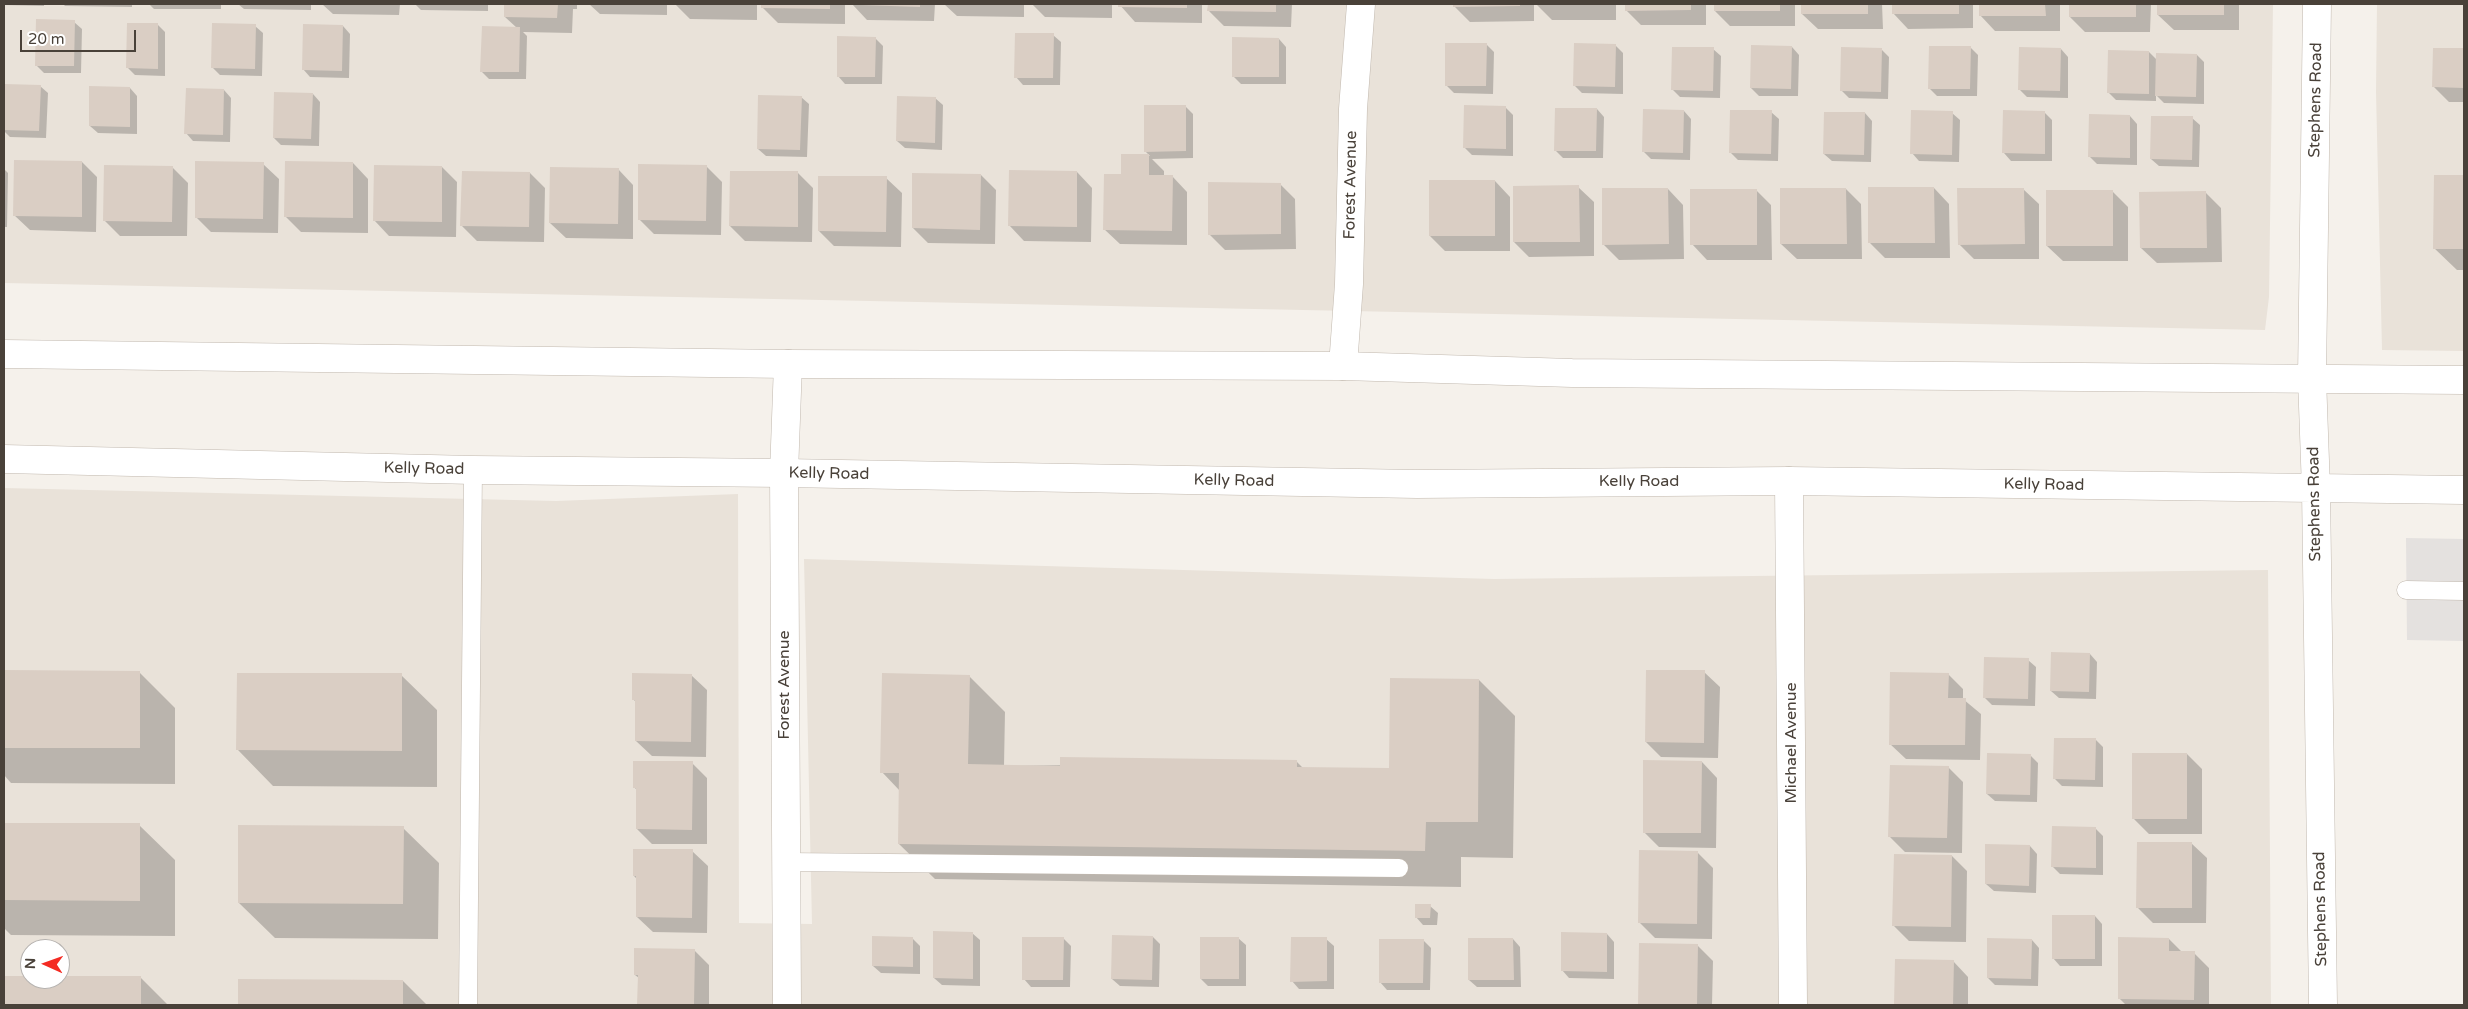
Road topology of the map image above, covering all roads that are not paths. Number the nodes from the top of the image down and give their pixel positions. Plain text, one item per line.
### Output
1 (1361, 4) edge
2 (2317, 4) edge
3 (4, 354) edge
4 (788, 364) junction
5 (1343, 366) junction
6 (2312, 378) junction
7 (2464, 380) edge
8 (4, 459) edge
9 (472, 470) junction
10 (784, 473) junction
11 (1789, 481) junction
12 (2316, 489) junction
13 (2464, 490) edge
14 (2406, 590) dead end
15 (2464, 591) edge
16 (786, 862) junction
17 (1399, 868) dead end
18 (468, 1005) edge
19 (788, 1005) edge
20 (1793, 1005) edge
21 (2323, 1005) edge

1 - 5 street, Forest Avenue
2 - 6 street, Stephens Road
3 - 4 street
4 - 5 street
4 - 10 street, Forest Avenue
5 - 6 street
6 - 7 street
6 - 12 street, Stephens Road
8 - 9 street, Kelly Road
9 - 10 street, Kelly Road
9 - 18 lane
10 - 11 street, Kelly Road
10 - 16 street, Forest Avenue
11 - 12 street, Kelly Road
11 - 20 street, Michael Avenue
12 - 13 street, Kelly Road
12 - 21 street, Stephens Road
14 - 15 lane
16 - 17 lane
16 - 19 street, Forest Avenue

